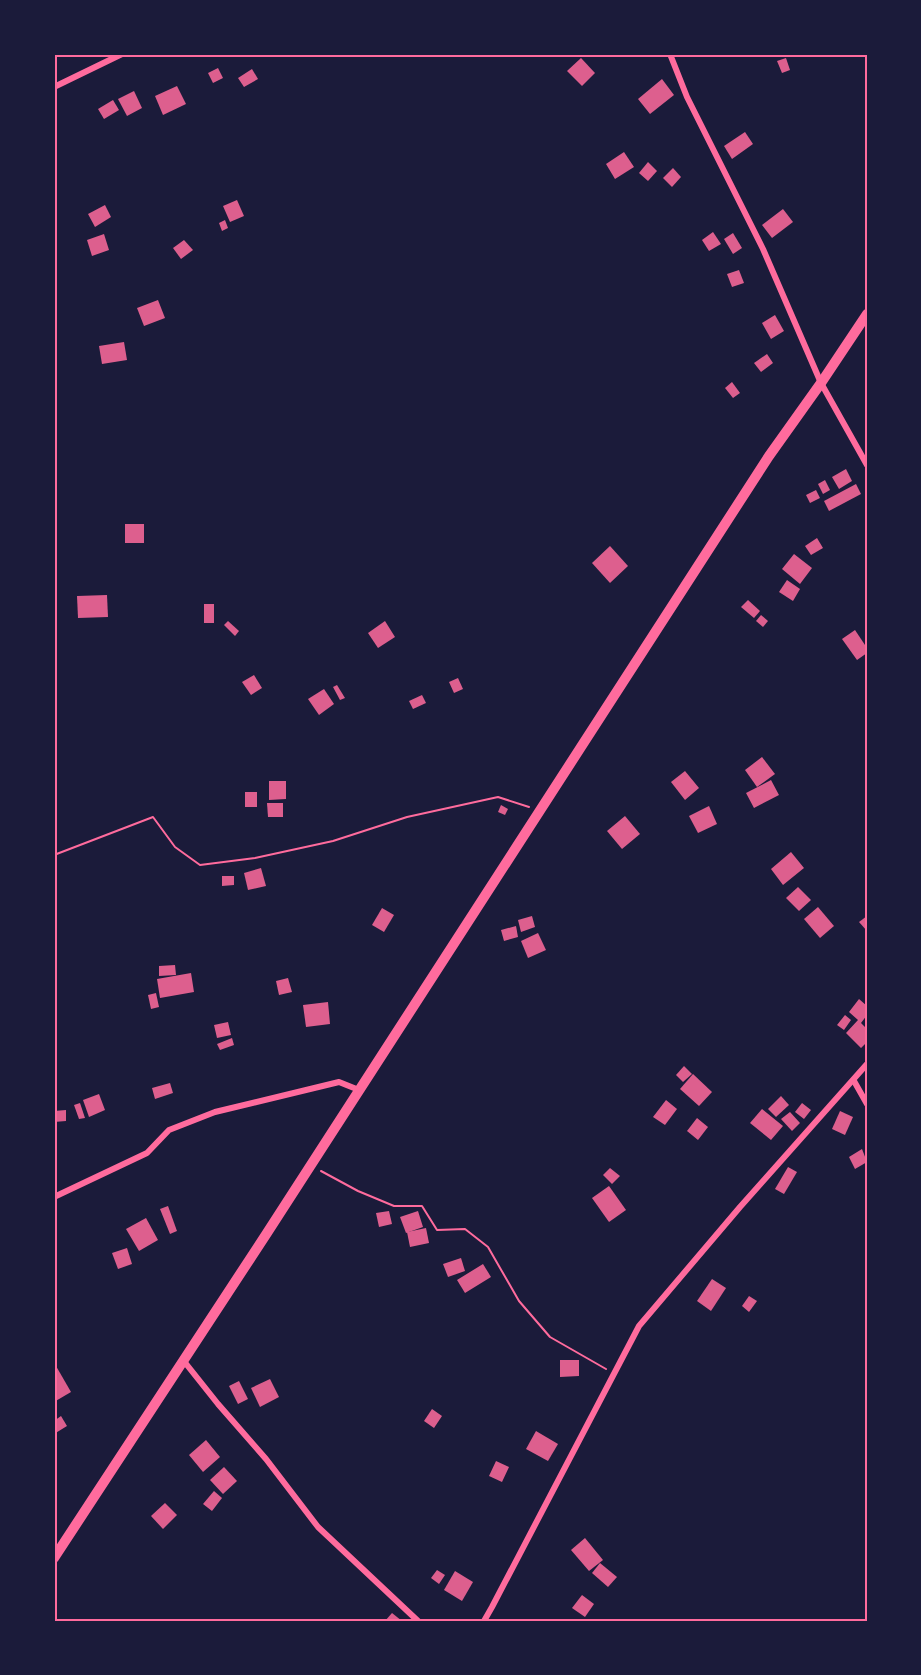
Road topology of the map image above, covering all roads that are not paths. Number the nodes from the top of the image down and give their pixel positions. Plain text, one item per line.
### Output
1 (122, 54) edge
2 (670, 54) edge
3 (54, 87) edge
4 (867, 314) edge
5 (821, 383) junction
6 (867, 465) edge
7 (867, 1064) edge
8 (854, 1081) junction
9 (359, 1090) junction
10 (867, 1104) edge
11 (54, 1197) edge
12 (183, 1360) junction
13 (54, 1558) edge
14 (418, 1621) edge
15 (483, 1621) edge

1 - 3 street
2 - 5 street
4 - 5 street
5 - 6 street
5 - 9 street
7 - 8 street
8 - 10 street
8 - 15 street
9 - 11 street
9 - 12 street
12 - 13 street
12 - 14 street

